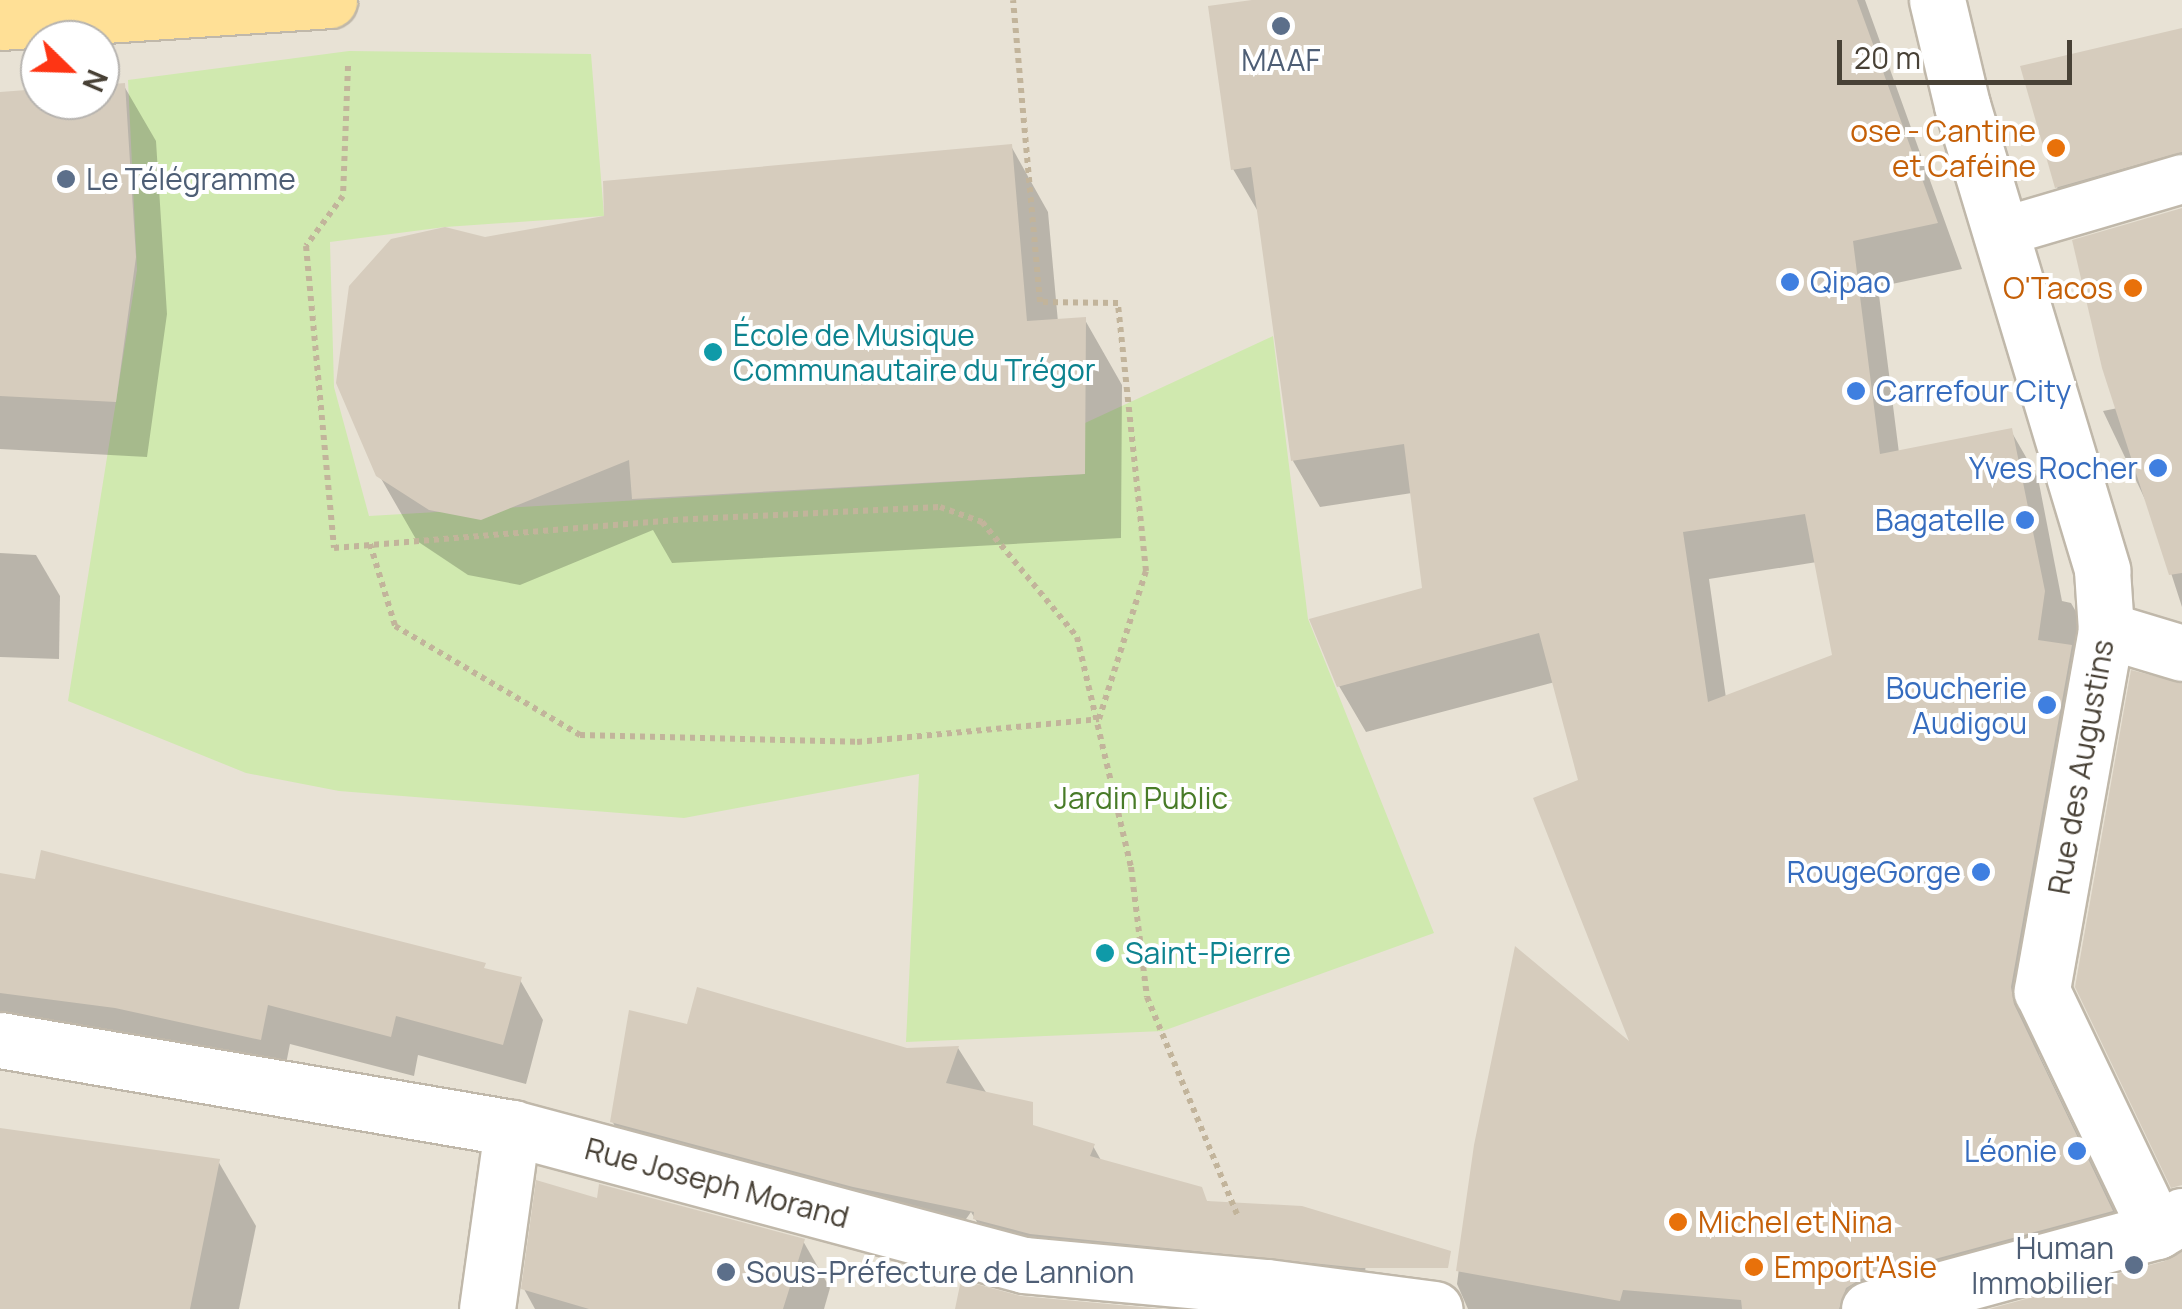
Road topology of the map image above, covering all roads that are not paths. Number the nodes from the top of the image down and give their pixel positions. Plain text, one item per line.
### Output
1 (329, 0) edge
2 (1937, 0) edge
3 (0, 22) edge
4 (2182, 179) edge
5 (1999, 233) junction
6 (2106, 630) junction
7 (2182, 653) edge
8 (0, 1040) edge
9 (512, 1128) junction
10 (2169, 1224) edge
11 (487, 1309) edge
12 (1436, 1309) edge
13 (1869, 1309) edge

1 - 3 main road
2 - 5 street, Rue des Augustins
4 - 5 lane
5 - 6 street, Rue des Augustins
6 - 7 street
6 - 10 street, Rue des Augustins
8 - 9 street, Rue Joseph Morand
9 - 11 street
9 - 12 street, Rue Joseph Morand
10 - 13 street

